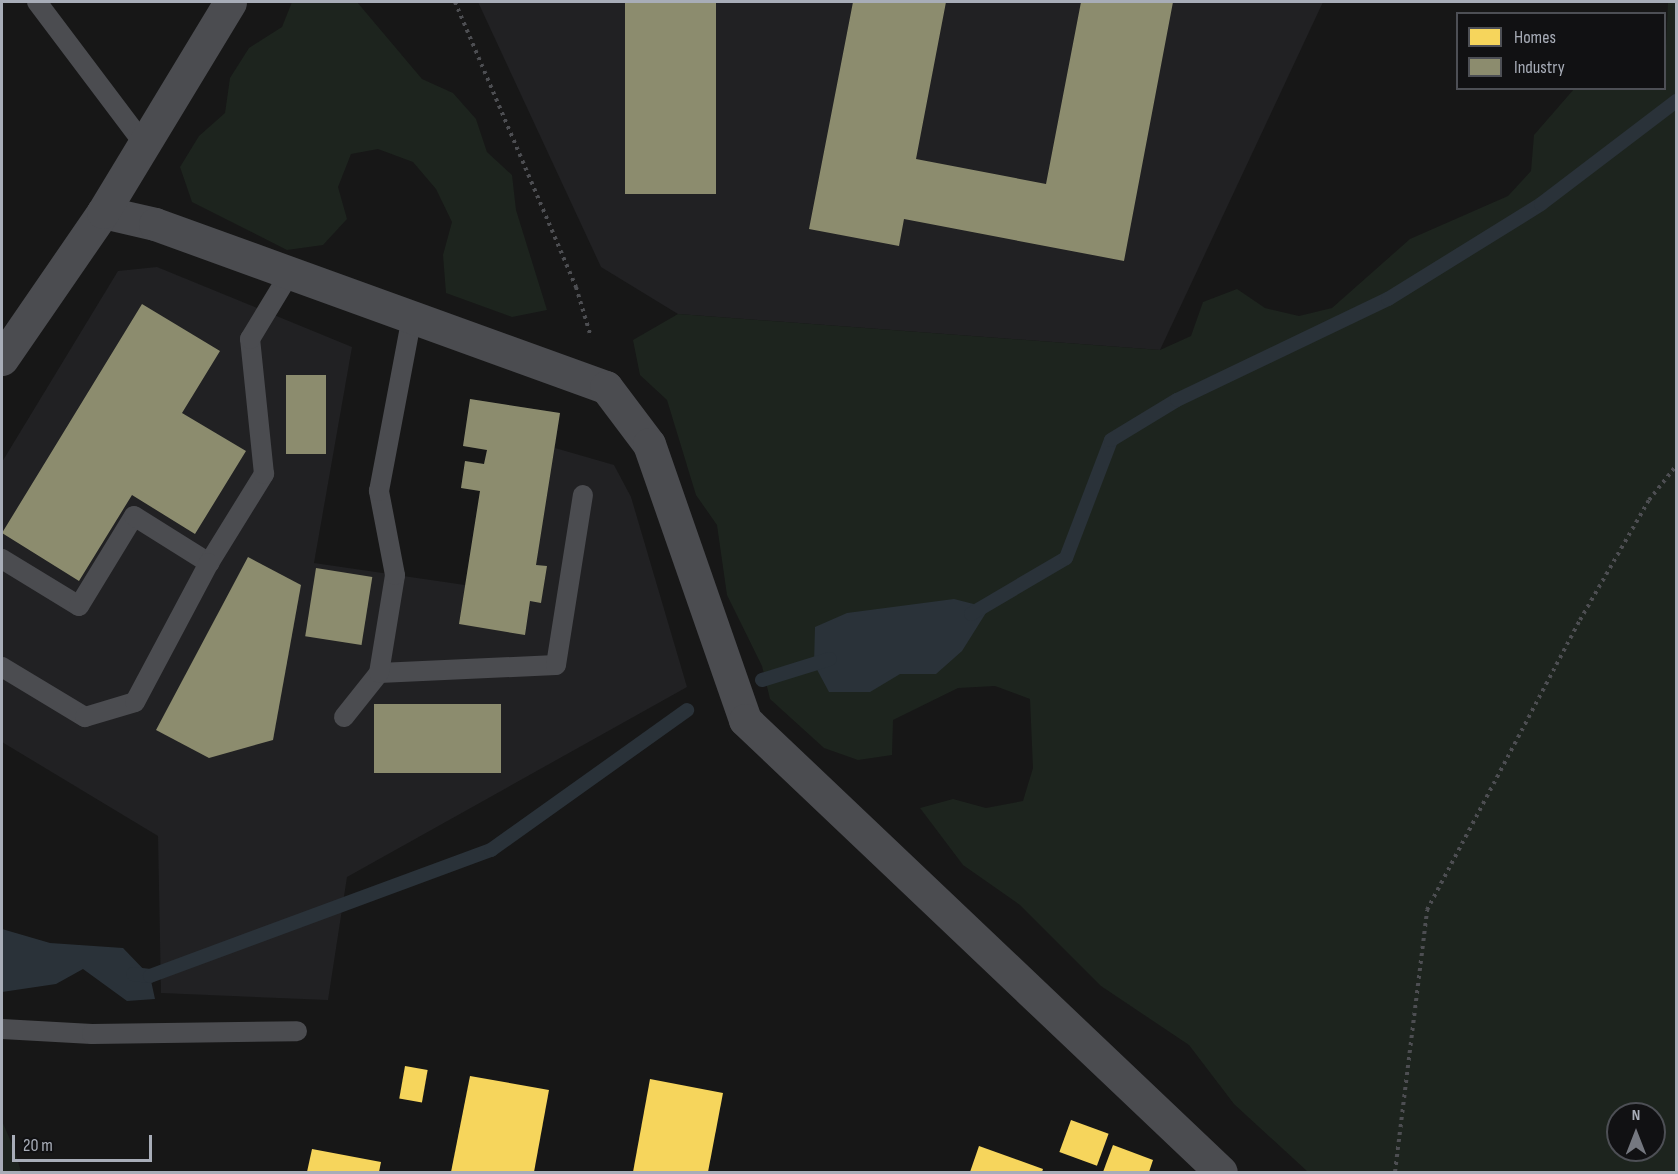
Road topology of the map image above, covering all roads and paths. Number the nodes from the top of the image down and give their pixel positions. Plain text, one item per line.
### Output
1 (37, 2) edge
2 (230, 2) edge
3 (454, 2) edge
4 (144, 144) junction
5 (103, 212) junction
6 (290, 273) junction
7 (412, 317) junction
8 (2, 359) edge
9 (606, 387) junction
10 (1677, 466) edge
11 (583, 495) dead end
12 (2, 559) edge
13 (209, 563) junction
14 (2, 667) edge
15 (379, 673) junction
16 (344, 717) dead end
17 (2, 1029) edge
18 (297, 1031) dead end
19 (1221, 1173) edge
20 (1395, 1173) edge

1 - 4 lane
2 - 4 street
3 - 9 path
4 - 5 street
5 - 6 street
5 - 8 street
6 - 7 street
6 - 13 lane
7 - 9 street
7 - 15 lane
9 - 19 street
10 - 20 path
11 - 15 lane
12 - 13 lane
13 - 14 lane
15 - 16 lane
17 - 18 lane

